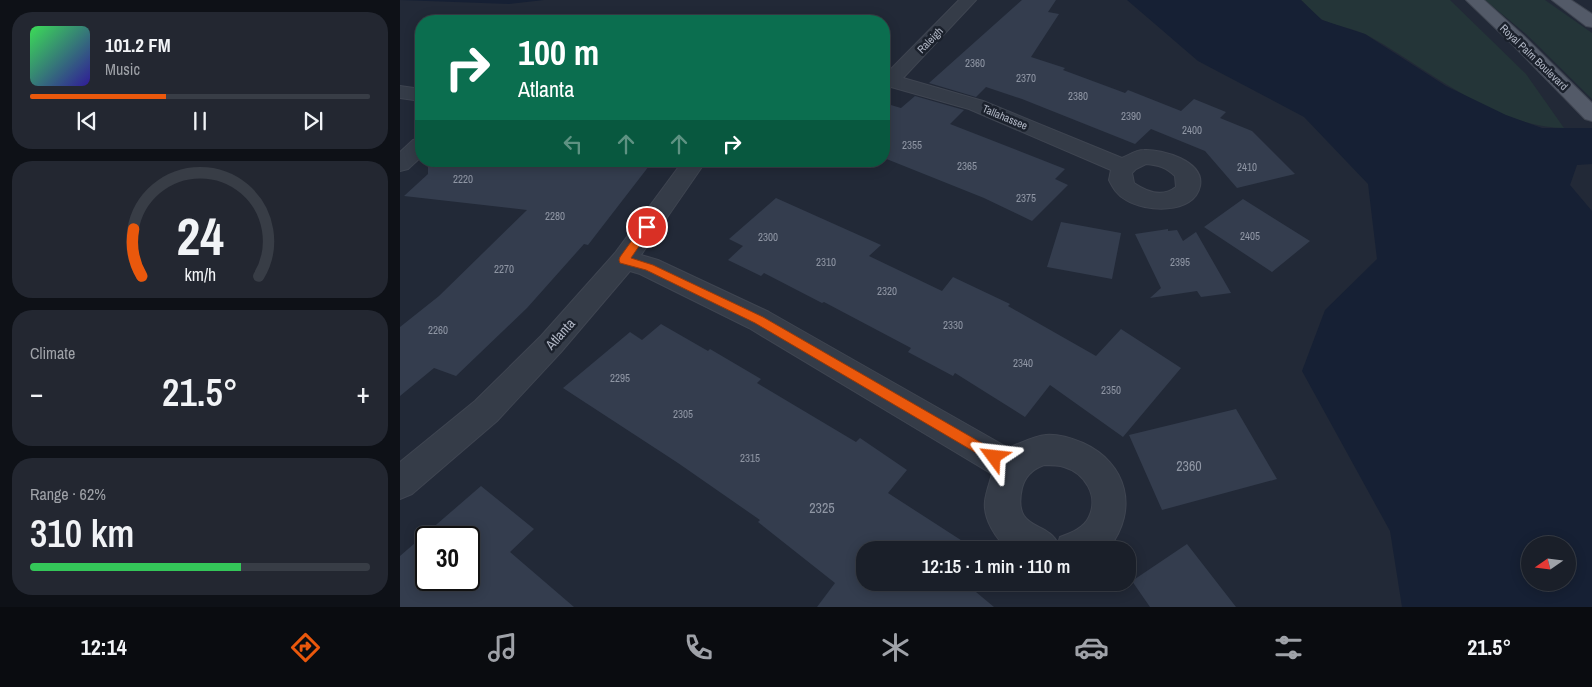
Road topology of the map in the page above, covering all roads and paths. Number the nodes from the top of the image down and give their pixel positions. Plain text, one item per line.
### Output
1 (946, 0) edge
2 (964, 0) edge
3 (968, 0) edge
4 (1474, 0) edge
5 (1560, 0) edge
6 (1592, 22) edge
7 (890, 77) edge
8 (890, 81) edge
9 (400, 92) edge
10 (415, 94) edge
11 (1592, 115) edge
12 (415, 151) edge
13 (400, 164) edge
14 (1122, 166) dead end
15 (691, 167) edge
16 (624, 260) junction
17 (1011, 467) junction
18 (400, 483) edge
19 (1023, 541) edge
20 (1091, 541) edge

1 - 2 street
3 - 7 street, Raleigh
4 - 11 main road, Royal Palm Boulevard
5 - 6 main road
8 - 14 street, Tallahassee
9 - 10 street
12 - 13 street
15 - 16 street, Atlanta
16 - 17 street
16 - 18 street, Atlanta
17 - 19 street
17 - 20 street

